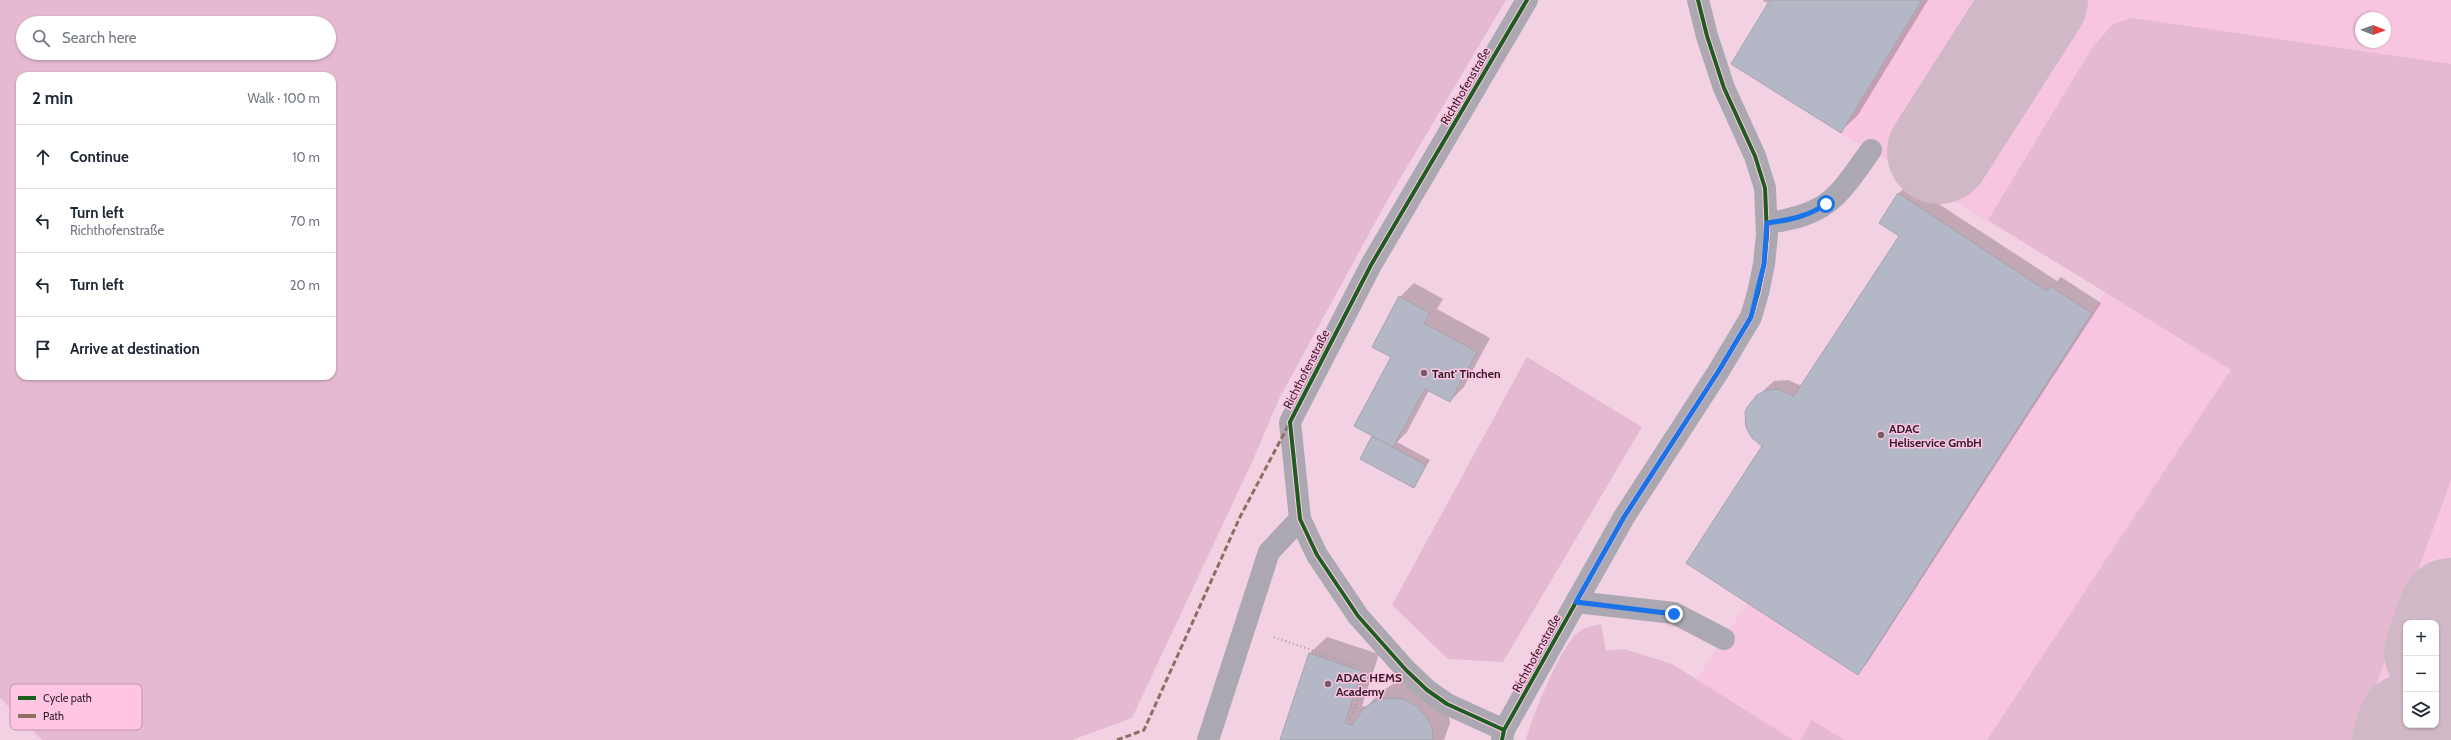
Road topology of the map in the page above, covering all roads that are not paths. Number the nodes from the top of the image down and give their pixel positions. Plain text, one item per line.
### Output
1 (1527, 0) edge
2 (1698, 0) edge
3 (1871, 150) dead end
4 (1767, 223) junction
5 (1300, 519) junction
6 (1576, 602) junction
7 (1724, 639) dead end
8 (1503, 735) edge
9 (1208, 740) edge

1 - 5 street, Richthofenstraße
2 - 4 street, Richthofenstraße
3 - 4 street
4 - 6 street, Richthofenstraße
5 - 8 street, Richthofenstraße
5 - 9 street
6 - 7 street
6 - 8 street, Richthofenstraße

